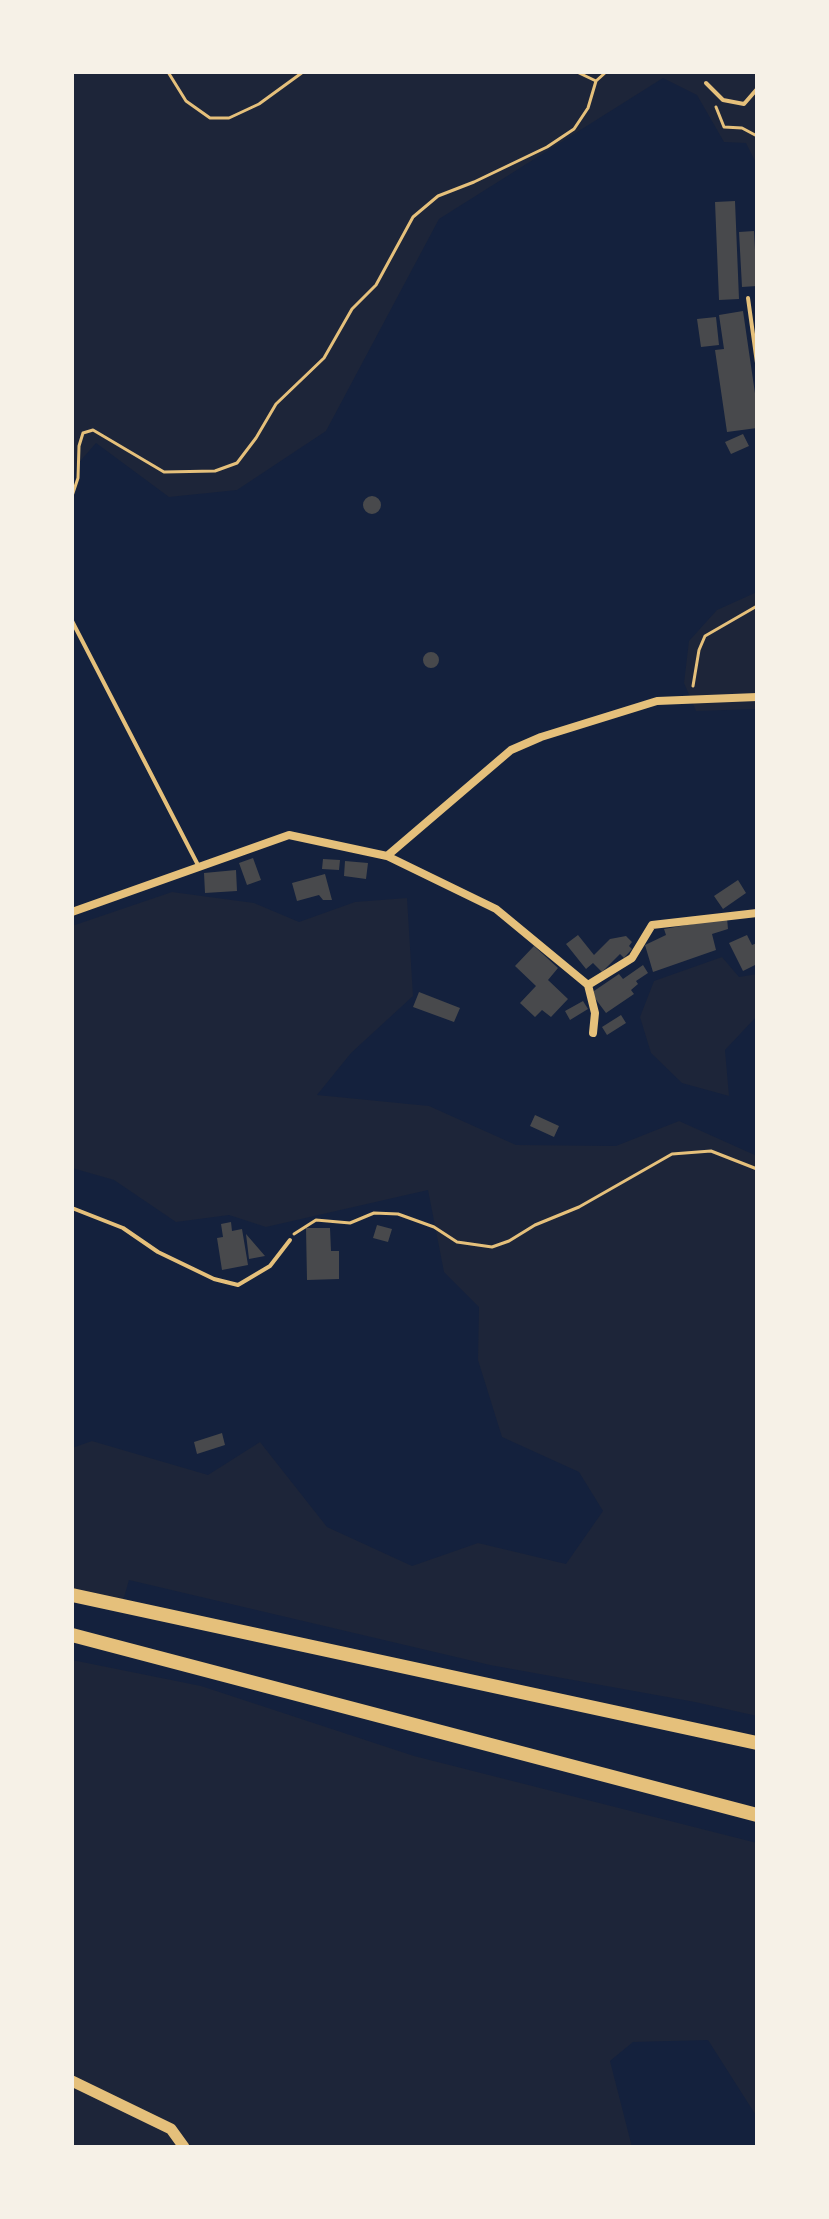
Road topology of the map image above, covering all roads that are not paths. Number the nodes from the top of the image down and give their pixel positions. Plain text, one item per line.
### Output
1 (706, 83) road end
2 (757, 89) edge
3 (748, 298) dead end
4 (757, 363) edge
5 (72, 621) edge
6 (757, 697) edge
7 (387, 856) junction
8 (199, 867) junction
9 (72, 912) edge
10 (757, 913) edge
11 (588, 985) junction
12 (593, 1033) dead end
13 (72, 1208) edge
14 (290, 1240) road end
15 (72, 1595) edge
16 (72, 1635) edge
17 (757, 1743) edge
18 (757, 1815) edge
19 (72, 2081) edge
20 (184, 2147) edge

1 - 2 lane
3 - 4 lane
5 - 8 lane
6 - 7 street
7 - 8 street
7 - 11 street
8 - 9 street
10 - 11 street
11 - 12 street
13 - 14 lane
15 - 17 highway
16 - 18 highway
19 - 20 main road

